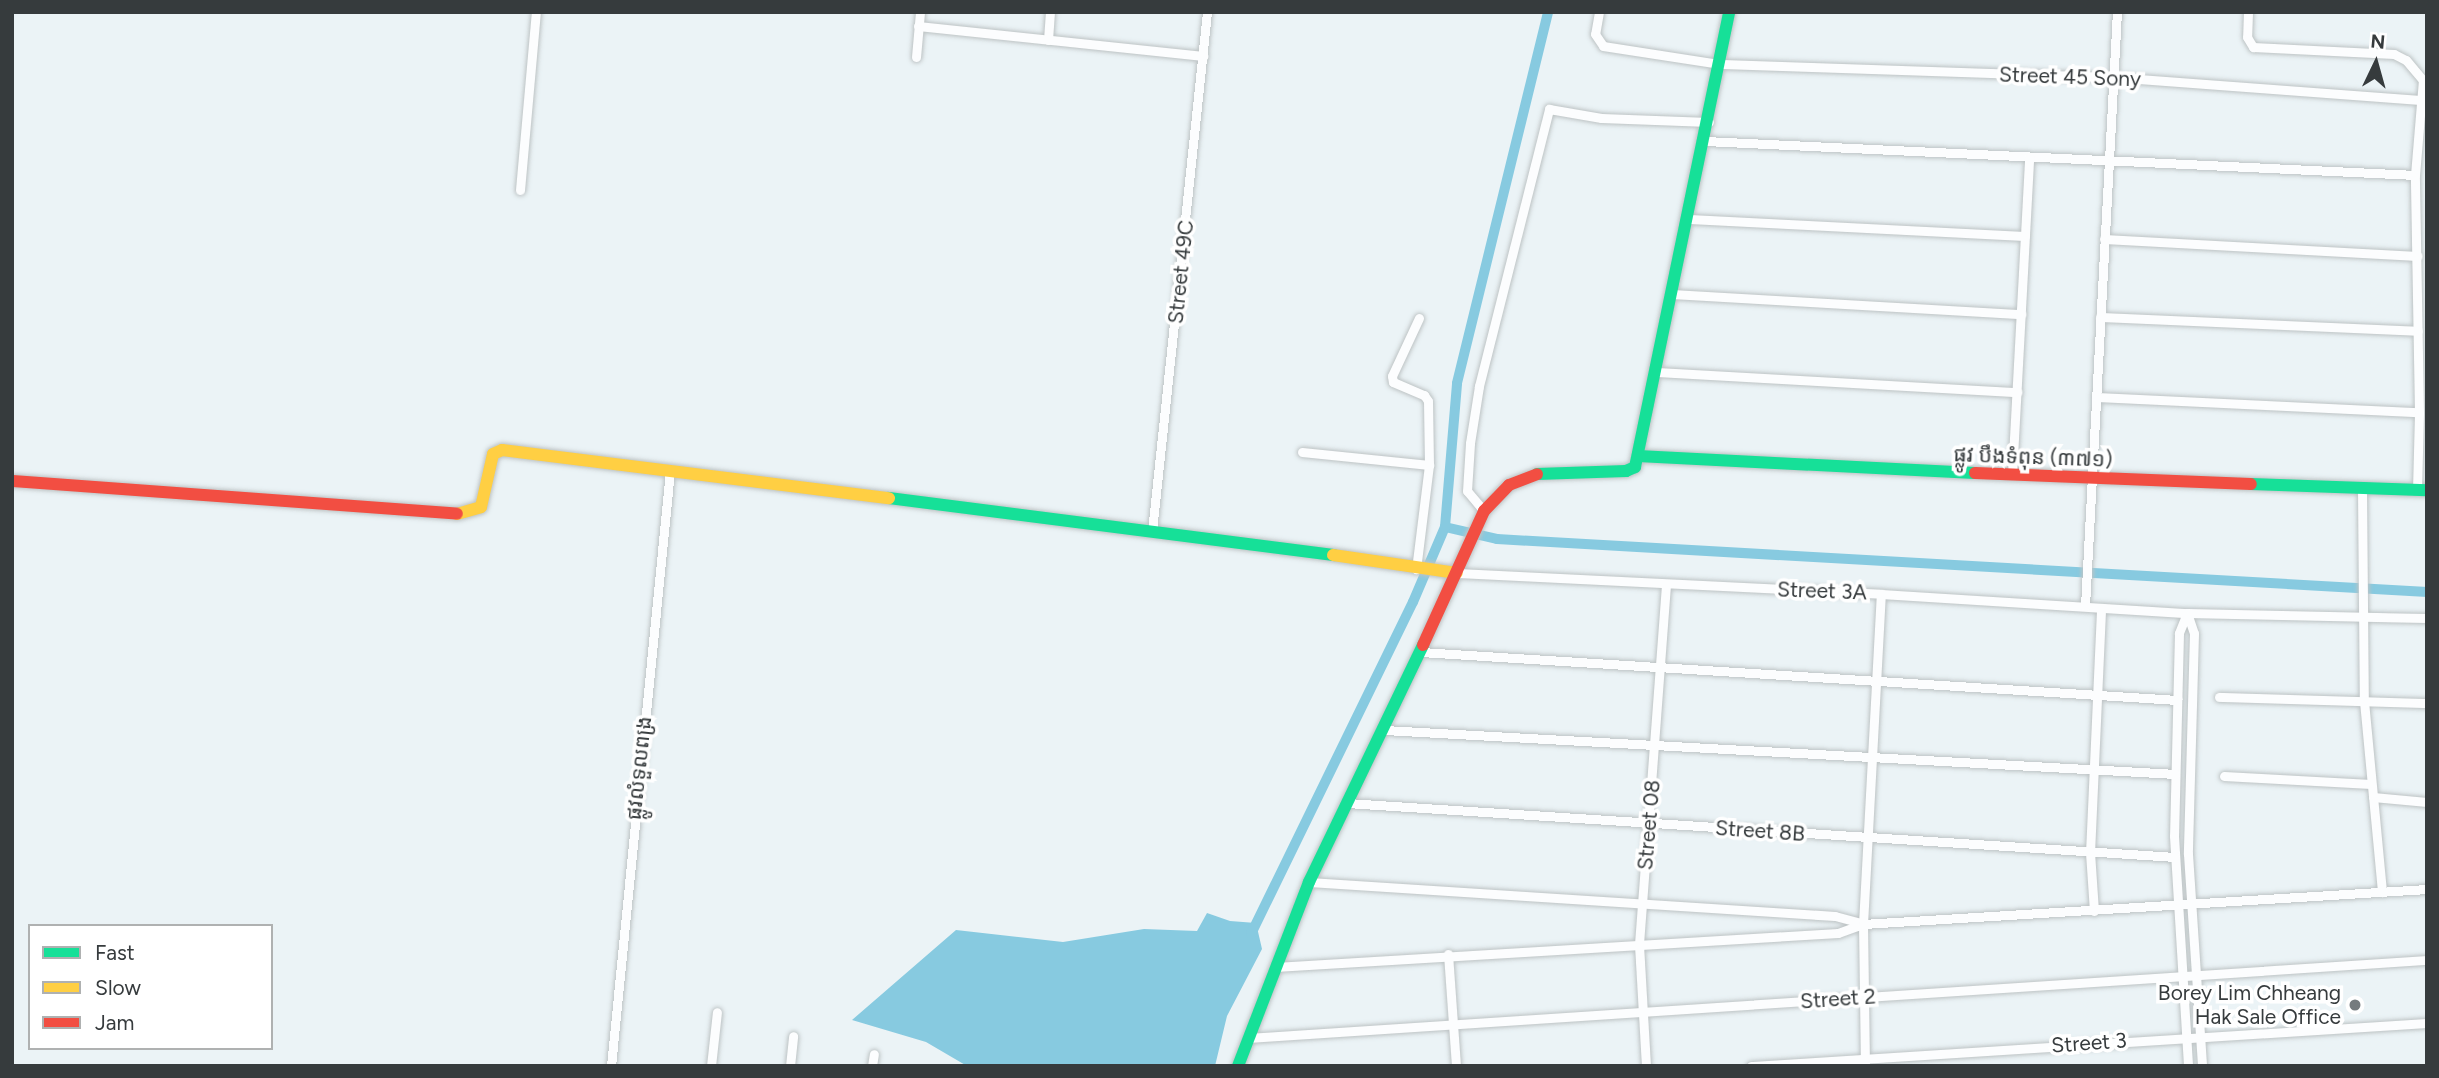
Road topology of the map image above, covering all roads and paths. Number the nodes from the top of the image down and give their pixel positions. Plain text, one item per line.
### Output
1 (536, 12) edge
2 (920, 12) edge
3 (1050, 12) edge
4 (1207, 12) edge
5 (1598, 12) edge
6 (1729, 12) edge
7 (2117, 12) edge
8 (2248, 12) edge
9 (918, 26) junction
10 (1048, 40) junction
11 (1203, 56) junction
12 (916, 57) dead end
13 (1720, 64) junction
14 (2113, 77) junction
15 (2425, 79) edge
16 (2419, 100) junction
17 (1709, 122) junction
18 (1705, 141) junction
19 (2029, 157) junction
20 (2109, 160) junction
21 (2416, 175) junction
22 (520, 190) dead end
23 (1689, 219) junction
24 (2025, 236) junction
25 (2105, 239) junction
26 (2418, 256) junction
27 (1672, 294) junction
28 (2021, 314) junction
29 (2100, 317) junction
30 (1419, 318) dead end
31 (2418, 331) junction
32 (1657, 372) junction
33 (2017, 392) junction
34 (2096, 397) junction
35 (2419, 412) junction
36 (1302, 452) dead end
37 (1638, 456) junction
38 (1429, 465) junction
39 (670, 471) junction
40 (2012, 475) junction
41 (2091, 478) junction
42 (12, 481) edge
43 (2362, 489) junction
44 (2422, 490) edge
45 (1484, 511) junction
46 (1152, 531) junction
47 (1417, 569) junction
48 (1457, 573) junction
49 (1665, 585) junction
50 (1881, 594) junction
51 (2085, 606) junction
52 (2101, 608) junction
53 (2187, 613) junction
54 (2363, 614) junction
55 (2427, 618) edge
56 (1421, 652) junction
57 (1661, 667) junction
58 (1877, 680) junction
59 (2097, 694) junction
60 (2219, 698) dead end
61 (2364, 701) junction
62 (2427, 703) edge
63 (2177, 705) junction
64 (2192, 710) junction
65 (1384, 730) junction
66 (1656, 744) junction
67 (1872, 759) junction
68 (2093, 770) junction
69 (2175, 774) junction
70 (2224, 776) dead end
71 (2371, 784) junction
72 (2190, 786) junction
73 (2175, 787) junction
74 (2373, 797) junction
75 (2427, 802) edge
76 (1347, 803) junction
77 (1650, 824) junction
78 (2174, 836) junction
79 (2188, 836) junction
80 (1867, 839) junction
81 (2090, 853) junction
82 (2175, 857) junction
83 (1309, 883) junction
84 (2427, 890) edge
85 (2382, 892) junction
86 (2191, 904) junction
87 (2177, 905) junction
88 (1643, 906) junction
89 (2094, 911) junction
90 (1863, 924) junction
91 (1639, 944) junction
92 (1448, 954) junction
93 (2427, 960) edge
94 (1275, 967) junction
95 (2196, 975) junction
96 (2182, 976) junction
97 (1862, 997) junction
98 (717, 1012) dead end
99 (1642, 1012) junction
100 (2427, 1023) edge
101 (1453, 1025) junction
102 (793, 1036) dead end
103 (2200, 1036) junction
104 (2186, 1037) junction
105 (1248, 1038) junction
106 (874, 1054) dead end
107 (1865, 1062) edge
108 (611, 1066) edge
109 (711, 1066) edge
110 (790, 1066) edge
111 (872, 1066) edge
112 (1238, 1066) edge
113 (1456, 1066) edge
114 (1646, 1066) edge
115 (1751, 1066) edge
116 (2188, 1066) edge
117 (2202, 1066) edge

1 - 22 street
2 - 9 street
3 - 10 street
4 - 11 street, Street 49C
5 - 13 street, Street 45 Sony
6 - 13 street
7 - 14 street
8 - 15 street
9 - 10 street
9 - 12 street
10 - 11 street
11 - 46 street, Street 49C
13 - 14 street, Street 45 Sony
13 - 17 street
14 - 16 street, Street 45 Sony
14 - 20 street
15 - 16 street
16 - 21 street
17 - 18 street
17 - 45 street
18 - 19 street
18 - 23 street
19 - 20 street
19 - 24 street
20 - 21 street
20 - 25 street
21 - 26 street
23 - 24 street
23 - 27 street
24 - 28 street
25 - 26 street
25 - 29 street
26 - 31 street
27 - 28 street
27 - 32 street
28 - 33 street
29 - 31 street
29 - 34 street
30 - 38 street
31 - 35 street
32 - 33 street
32 - 37 street
33 - 40 street
34 - 35 street
34 - 41 street
35 - 44 street
36 - 38 street
37 - 40 street, ផ្លូវ បឹងទំពុន (៣៧១)
37 - 45 street
38 - 47 street
39 - 42 street
39 - 46 street
39 - 108 street, ផ្លូវលំទួលពង្រ
40 - 41 street, ផ្លូវ បឹងទំពុន (៣៧១)
41 - 43 street, ផ្លូវ បឹងទំពុន (៣៧១)
41 - 51 street
43 - 44 street, ផ្លូវ បឹងទំពុន (៣៧១)
43 - 54 street
45 - 48 street
46 - 47 street
47 - 48 street
48 - 49 street, Street 3A
48 - 56 street
49 - 50 street, Street 3A
49 - 57 street, Street 08
50 - 51 street, Street 3A
50 - 58 street
51 - 52 street, Street 3A
52 - 53 street, Street 3A
52 - 59 street
53 - 54 street, Street 3A
53 - 63 street
53 - 64 street
54 - 55 street, Street 3A
54 - 61 street
56 - 57 street
56 - 65 street
57 - 58 street
57 - 66 street, Street 08
58 - 59 street
58 - 67 street
59 - 63 street
59 - 68 street
60 - 61 street
61 - 62 street
61 - 71 street
63 - 64 street
63 - 69 street
64 - 72 street
65 - 66 street
65 - 76 street
66 - 67 street
66 - 77 street, Street 08
67 - 68 street
67 - 80 street
68 - 69 street
68 - 81 street
69 - 73 street
70 - 71 street
71 - 74 street
72 - 73 street
72 - 79 street
73 - 78 street
74 - 75 street
74 - 85 street
76 - 77 street, Street 8B
76 - 83 street
77 - 80 street, Street 8B
77 - 88 street, Street 08
78 - 79 street
78 - 82 street
79 - 86 street
80 - 81 street, Street 8B
80 - 90 street
81 - 82 street, Street 8B
81 - 89 street
82 - 87 street
83 - 88 street
83 - 94 street
84 - 85 street
85 - 86 street
86 - 87 street
86 - 95 street
87 - 89 street
87 - 96 street
88 - 90 street
88 - 91 street, Street 08
89 - 90 street
90 - 91 street
90 - 97 street
91 - 92 street
91 - 99 street, Street 08
92 - 94 street
92 - 101 street
93 - 95 street, Street 2
94 - 105 street
95 - 96 street, Street 2
95 - 103 street
96 - 97 street, Street 2
96 - 104 street
97 - 99 street, Street 2
97 - 107 street
98 - 109 street
99 - 101 street, Street 2
99 - 114 street, Street 08
100 - 103 street, Street 3
101 - 105 street, Street 2
101 - 113 street
102 - 110 street
103 - 104 street, Street 3
103 - 117 street
104 - 107 street, Street 3
104 - 116 street
105 - 112 street
106 - 111 street
107 - 115 street, Street 3

